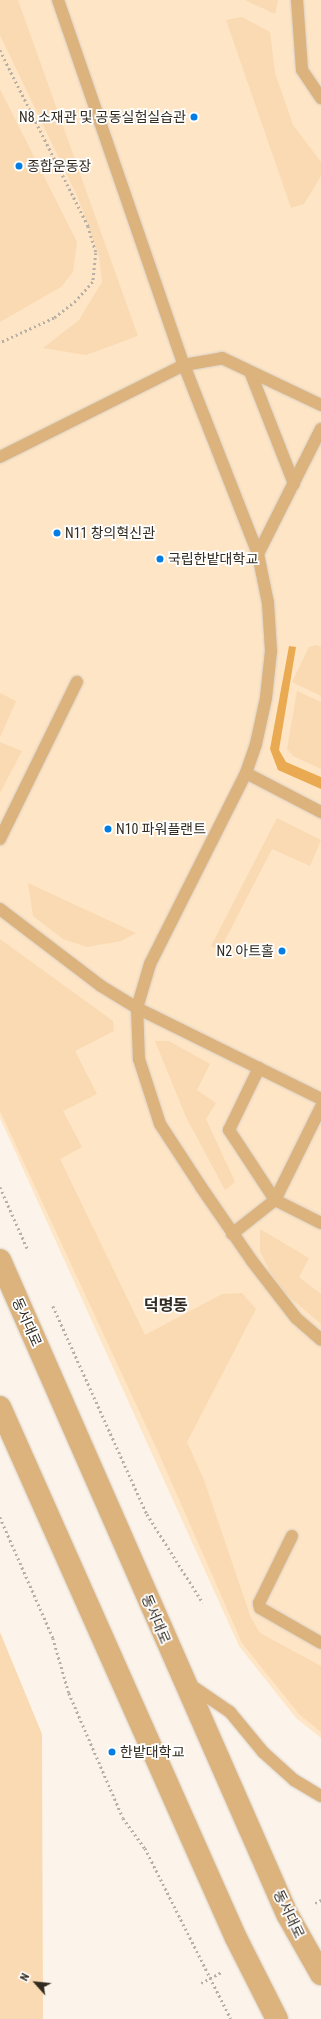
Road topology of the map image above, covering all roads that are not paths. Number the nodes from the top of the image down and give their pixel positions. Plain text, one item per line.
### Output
1 (58, 0) edge
2 (297, 0) edge
3 (321, 98) edge
4 (184, 365) junction
5 (252, 374) junction
6 (321, 404) edge
7 (321, 429) edge
8 (0, 457) edge
9 (294, 484) junction
10 (258, 554) junction
11 (77, 682) dead end
12 (246, 774) junction
13 (321, 812) edge
14 (0, 839) edge
15 (0, 909) edge
16 (137, 1008) junction
17 (258, 1068) junction
18 (321, 1099) edge
19 (321, 1107) edge
20 (275, 1200) junction
21 (321, 1223) edge
22 (232, 1234) junction
23 (0, 1260) edge
24 (321, 1340) edge
25 (0, 1407) edge
26 (292, 1536) dead end
27 (321, 1643) edge
28 (182, 1679) junction
29 (321, 1796) edge
30 (321, 1974) edge
31 (277, 2019) edge

1 - 4 lane
2 - 3 lane
4 - 5 lane
4 - 8 lane
4 - 10 lane
5 - 6 lane
5 - 9 lane
7 - 9 lane
9 - 10 lane
10 - 12 lane
11 - 14 lane
12 - 13 lane
12 - 16 lane
15 - 16 lane
16 - 17 lane
16 - 22 lane
17 - 18 lane
17 - 20 lane
19 - 20 lane
20 - 21 lane
20 - 22 lane
22 - 24 lane
23 - 28 street, 동서대로
25 - 31 street
26 - 27 lane
28 - 29 lane
28 - 30 street, 동서대로

